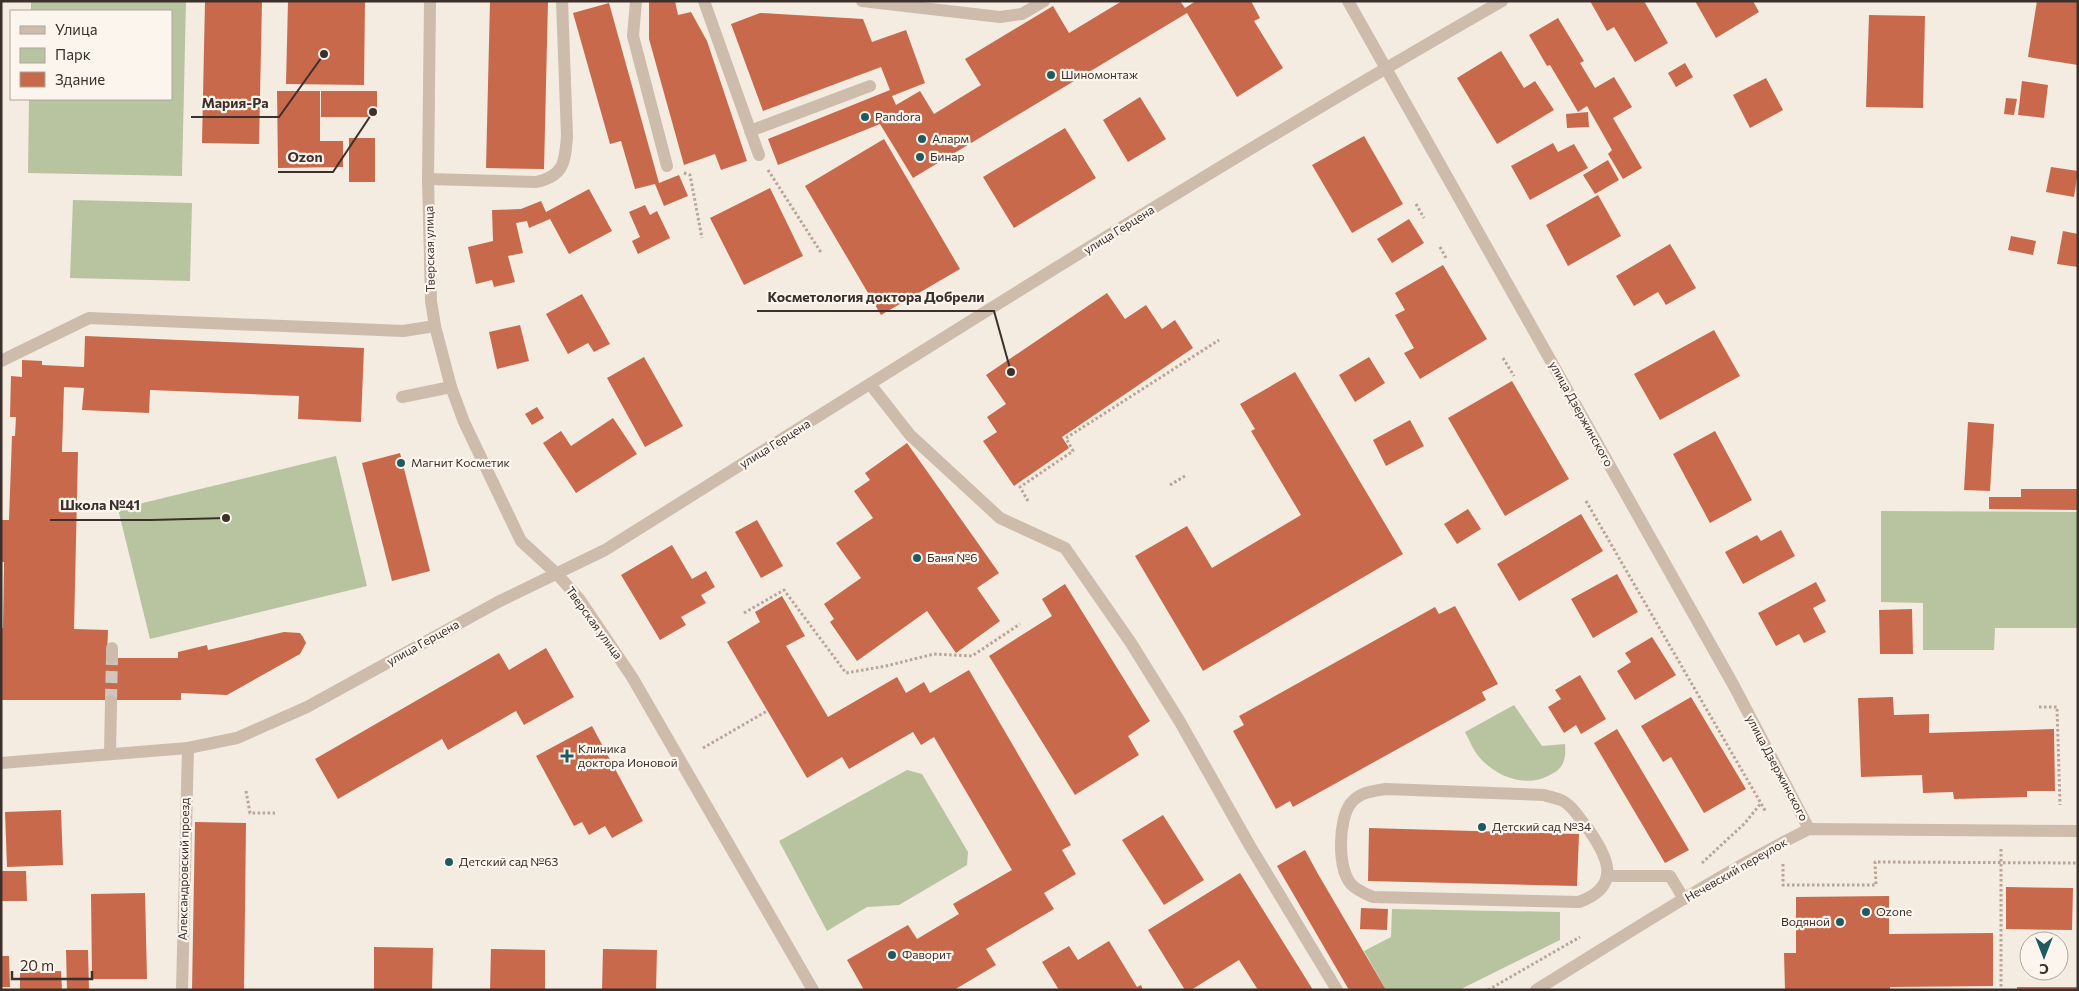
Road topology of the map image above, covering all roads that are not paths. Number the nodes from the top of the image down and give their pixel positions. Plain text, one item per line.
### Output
1 (430, 1) edge
2 (562, 1) edge
3 (636, 1) edge
4 (704, 1) edge
5 (862, 1) edge
6 (1044, 1) edge
7 (1348, 1) edge
8 (1502, 1) edge
9 (1386, 68) junction
10 (870, 86) dead end
11 (750, 131) junction
12 (759, 155) road end
13 (667, 166) road end
14 (428, 180) junction
15 (435, 326) junction
16 (1, 361) edge
17 (870, 384) junction
18 (451, 386) junction
19 (402, 397) dead end
20 (557, 574) junction
21 (112, 700) tunnel mouth
22 (188, 748) junction
23 (110, 754) junction
24 (1, 763) edge
25 (1809, 829) junction
26 (2078, 831) edge
27 (1608, 876) junction
28 (1684, 899) junction
29 (182, 990) edge
30 (813, 990) edge
31 (1337, 990) edge
32 (1536, 990) edge

1 - 14 street, Тверская улица
2 - 14 street
3 - 13 street
4 - 11 street
5 - 6 street
7 - 9 street, улица Дзержинского
8 - 9 street, улица Герцена
9 - 17 street, улица Герцена
9 - 25 street, улица Дзержинского
10 - 11 street
11 - 12 street
14 - 15 street, Тверская улица
15 - 16 street
15 - 18 street, Тверская улица
17 - 20 street, улица Герцена
17 - 31 street
18 - 19 street
18 - 20 street, Тверская улица
20 - 22 street, улица Герцена
20 - 30 street, Тверская улица
21 - 23 street
22 - 23 street, улица Герцена
22 - 29 street, Александровский проезд
23 - 24 street, улица Герцена
25 - 26 street, Нечевский переулок
25 - 28 street, Нечевский переулок
27 - 27 street
27 - 28 street
28 - 32 street, Нечевский переулок

